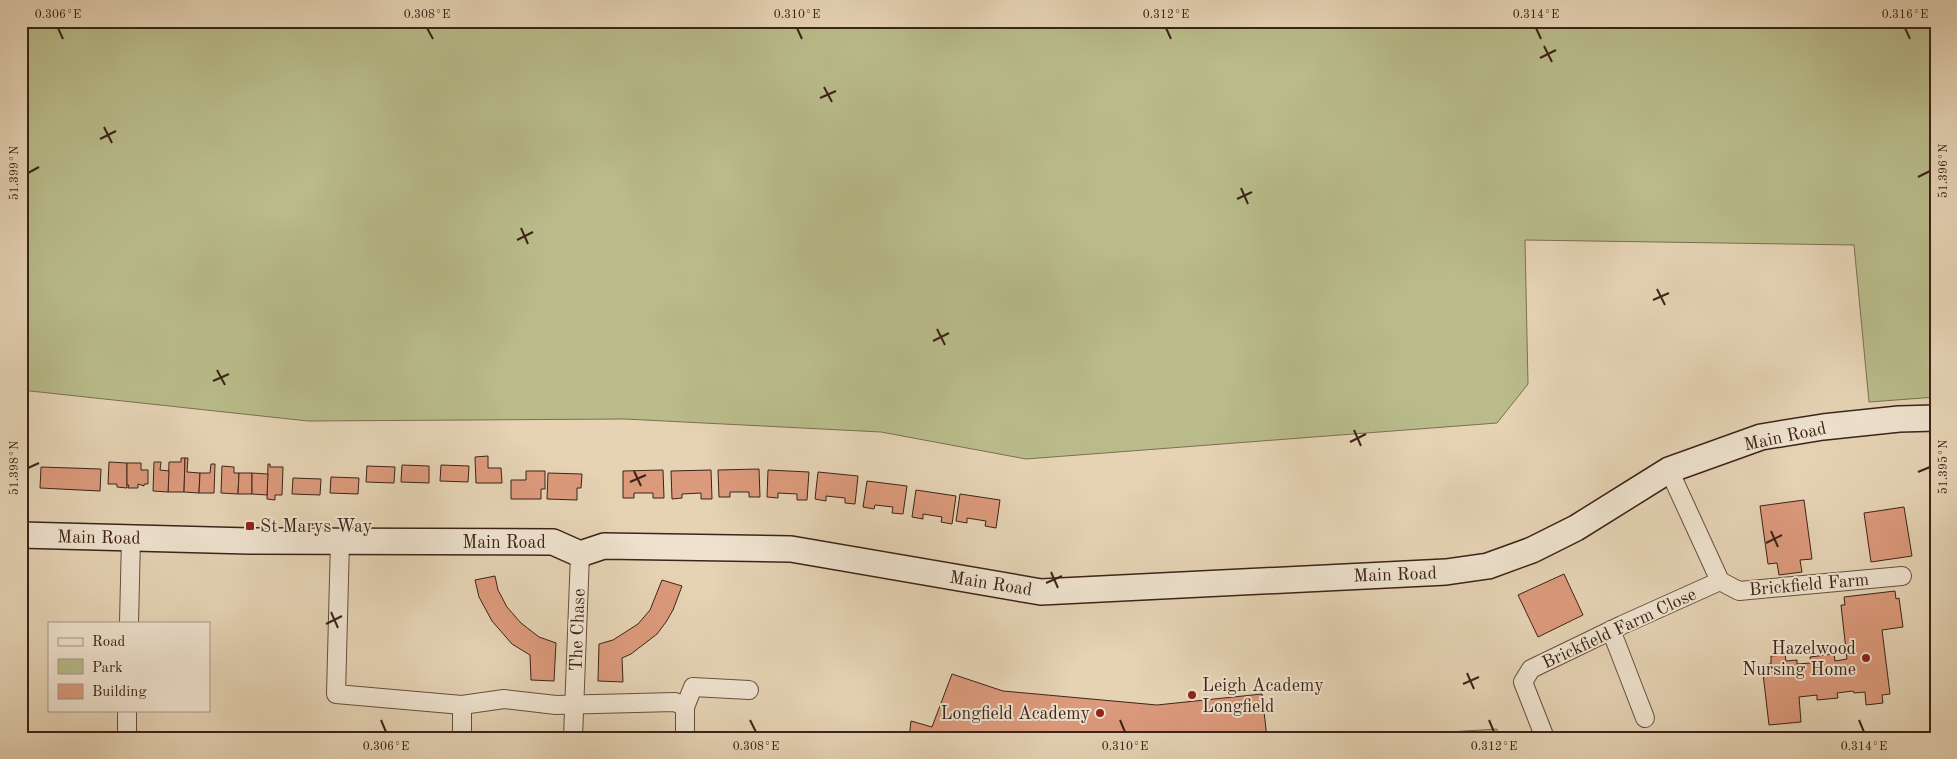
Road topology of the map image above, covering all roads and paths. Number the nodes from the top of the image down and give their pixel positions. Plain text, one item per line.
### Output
1 (1936, 418) edge
2 (1669, 470) junction
3 (21, 535) edge
4 (131, 538) junction
5 (340, 541) junction
6 (580, 554) junction
7 (1902, 576) dead end
8 (1720, 581) junction
9 (129, 622) edge
10 (1611, 630) junction
11 (749, 690) dead end
12 (462, 705) junction
13 (574, 705) junction
14 (685, 707) junction
15 (127, 712) edge
16 (1645, 718) dead end
17 (127, 738) edge
18 (462, 738) edge
19 (573, 738) edge
20 (685, 738) edge
21 (1545, 738) edge

1 - 2 main road, Main Road
2 - 6 main road, Main Road
2 - 8 street
3 - 4 main road, Main Road
4 - 5 main road, Main Road
4 - 9 street
5 - 6 main road, Main Road
5 - 12 street
6 - 13 street, The Chase
7 - 8 street, Brickfield Farm
8 - 10 street, Brickfield Farm Close
10 - 16 street
10 - 21 street, Brickfield Farm Close
11 - 14 street
12 - 13 street
12 - 18 street
13 - 14 street
13 - 19 street, The Chase
14 - 20 street
15 - 17 street

